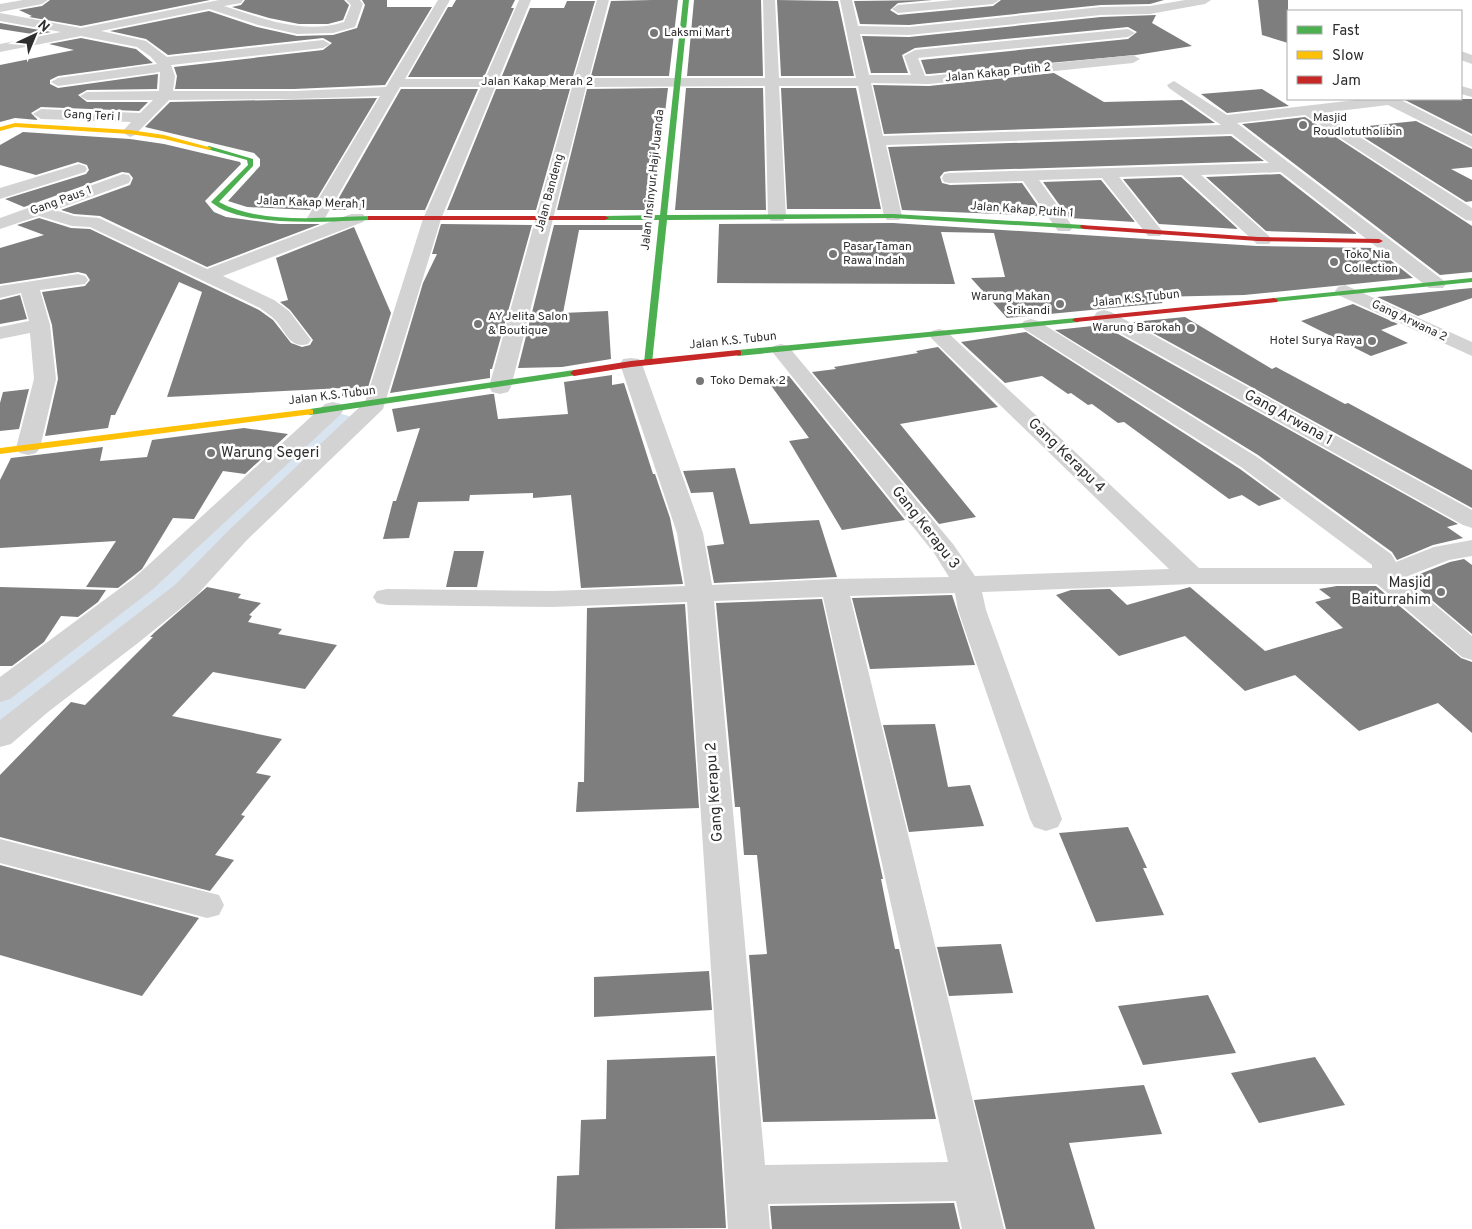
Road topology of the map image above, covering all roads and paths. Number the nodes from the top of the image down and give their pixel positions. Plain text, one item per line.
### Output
1 (42, 0) edge
2 (237, 0) edge
3 (352, 0) edge
4 (444, 0) edge
5 (526, 0) edge
6 (604, 0) edge
7 (686, 0) edge
8 (769, 0) edge
9 (846, 0) edge
10 (993, 0) edge
11 (1205, 0) edge
12 (944, 2) edge
13 (962, 3) junction
14 (211, 6) junction
15 (0, 8) edge
16 (898, 8) dead end
17 (123, 10) dead end
18 (0, 17) edge
19 (144, 20) junction
20 (996, 22) junction
21 (49, 25) junction
22 (167, 30) dead end
23 (852, 30) junction
24 (86, 32) junction
25 (1128, 33) dead end
26 (1029, 42) junction
27 (329, 44) dead end
28 (170, 45) dead end
29 (0, 48) edge
30 (152, 48) junction
31 (1133, 59) dead end
32 (169, 70) junction
33 (920, 80) junction
34 (864, 81) junction
35 (58, 82) dead end
36 (490, 82) junction
37 (678, 82) junction
38 (772, 82) junction
39 (581, 83) junction
40 (1174, 85) dead end
41 (393, 87) junction
42 (165, 95) junction
43 (87, 96) dead end
44 (1395, 100) edge
45 (1309, 111) junction
46 (41, 114) dead end
47 (142, 118) junction
48 (1229, 125) junction
49 (2, 126) edge
50 (130, 132) junction
51 (877, 140) junction
52 (1472, 142) edge
53 (1282, 167) junction
54 (79, 169) dead end
55 (1186, 170) junction
56 (1107, 173) junction
57 (1028, 176) junction
58 (950, 178) dead end
59 (122, 179) dead end
60 (0, 194) edge
61 (38, 210) junction
62 (893, 216) junction
63 (1472, 216) edge
64 (777, 217) junction
65 (316, 218) junction
66 (357, 218) junction
67 (432, 218) junction
68 (543, 218) junction
69 (662, 218) junction
70 (0, 224) edge
71 (1064, 227) junction
72 (1154, 232) junction
73 (1263, 240) junction
74 (1379, 241) junction
75 (208, 275) junction
76 (78, 280) dead end
77 (1472, 280) edge
78 (1436, 284) junction
79 (29, 286) junction
80 (1345, 291) junction
81 (0, 292) edge
82 (1104, 316) junction
83 (40, 325) junction
84 (1032, 325) junction
85 (0, 333) edge
86 (940, 335) junction
87 (301, 340) dead end
88 (781, 350) junction
89 (1472, 350) edge
90 (640, 364) junction
91 (500, 387) junction
92 (375, 404) junction
93 (332, 410) junction
94 (28, 448) junction
95 (0, 451) edge
96 (1472, 520) edge
97 (1472, 548) edge
98 (1192, 576) junction
99 (1384, 576) junction
100 (967, 583) junction
101 (834, 587) junction
102 (700, 594) junction
103 (387, 597) dead end
104 (1472, 652) edge
105 (14, 670) edge
106 (0, 692) edge
107 (0, 737) edge
108 (1046, 819) dead end
109 (0, 852) edge
110 (207, 905) dead end
111 (972, 1181) junction
112 (746, 1185) junction
113 (749, 1229) edge
114 (983, 1229) edge

1 - 15 street
2 - 14 street
3 - 14 street
4 - 41 street
5 - 36 street
6 - 39 street, Jalan Bandeng
7 - 37 street, Jalan Insinyur Haji Juanda
8 - 38 street
9 - 23 street
10 - 13 street
11 - 20 street
12 - 13 street
12 - 16 street
13 - 20 street
14 - 19 street
17 - 21 street
18 - 21 street
19 - 22 street
19 - 24 street
20 - 23 street
20 - 26 street
21 - 24 street
23 - 34 street
24 - 29 street
24 - 30 street
25 - 26 street
26 - 33 street
27 - 32 street
28 - 30 street
30 - 32 street
31 - 33 street, Jalan Kakap Putih 2
32 - 35 street
32 - 42 street
33 - 34 street, Jalan Kakap Putih 2
34 - 38 street, Jalan Kakap Putih 2
34 - 51 street
36 - 39 street, Jalan Kakap Merah 2
36 - 41 street, Jalan Kakap Merah 2
36 - 67 street
37 - 38 street, Jalan Kakap Putih 2
37 - 39 street, Jalan Kakap Merah 2
37 - 69 street, Jalan Insinyur Haji Juanda
38 - 64 street
39 - 68 street, Jalan Bandeng
40 - 48 street
41 - 42 street, Jalan Kakap Merah 2
41 - 65 street
42 - 43 street, Jalan Kakap Merah 2
42 - 47 street
44 - 45 street
44 - 52 street
45 - 48 street
45 - 63 street
46 - 47 street, Gang Teri I
47 - 50 street
48 - 51 street
48 - 53 street
49 - 50 street, Jalan Kakap Merah 1
50 - 65 street, Jalan Kakap Merah 1
51 - 62 street
53 - 55 street
53 - 74 street
54 - 60 street
55 - 56 street
55 - 73 street
56 - 57 street
56 - 72 street
57 - 58 street
57 - 71 street
59 - 61 street, Gang Paus 1
61 - 70 street, Gang Paus 1
61 - 75 street
62 - 64 street, Jalan Kakap Putih 1
62 - 71 street, Jalan Kakap Putih 1
64 - 69 street, Jalan Kakap Putih 1
65 - 66 street, Jalan Kakap Merah 1
66 - 67 street, Jalan Kakap Merah 1
66 - 75 street
67 - 68 street, Jalan Kakap Merah 1
67 - 92 street
68 - 69 street, Jalan Kakap Merah 1
68 - 91 street, Jalan Bandeng
69 - 90 street, Jalan Insinyur Haji Juanda
71 - 72 street, Jalan Kakap Putih 1
72 - 73 street, Jalan Kakap Putih 1
73 - 74 street, Jalan Kakap Putih 1
74 - 78 street
75 - 87 street
76 - 79 street
77 - 78 street, Jalan K.S. Tubun
78 - 80 street, Jalan K.S. Tubun
79 - 81 street
79 - 83 street
80 - 82 street, Jalan K.S. Tubun
80 - 89 street, Gang Arwana 2
82 - 84 street, Jalan K.S. Tubun
82 - 96 street, Gang Arwana 1
83 - 85 street
83 - 94 street
84 - 86 street, Jalan K.S. Tubun
84 - 99 street
86 - 88 street, Jalan K.S. Tubun
86 - 98 street, Gang Kerapu 4
88 - 90 street, Jalan K.S. Tubun
88 - 100 street, Gang Kerapu 3
90 - 91 street, Jalan K.S. Tubun
90 - 102 street, Gang Kerapu 2
91 - 92 street, Jalan K.S. Tubun
92 - 93 street, Jalan K.S. Tubun
92 - 107 street
93 - 94 street, Jalan K.S. Tubun
93 - 105 street
94 - 95 street, Jalan K.S. Tubun
97 - 99 street
98 - 99 street
98 - 100 street
99 - 104 street
100 - 101 street
100 - 108 street, Gang Kerapu 3
101 - 102 street
101 - 111 street
102 - 103 street
102 - 112 street, Gang Kerapu 2
105 - 106 street
109 - 110 street
111 - 112 street
111 - 114 street
112 - 113 street, Gang Kerapu 2

